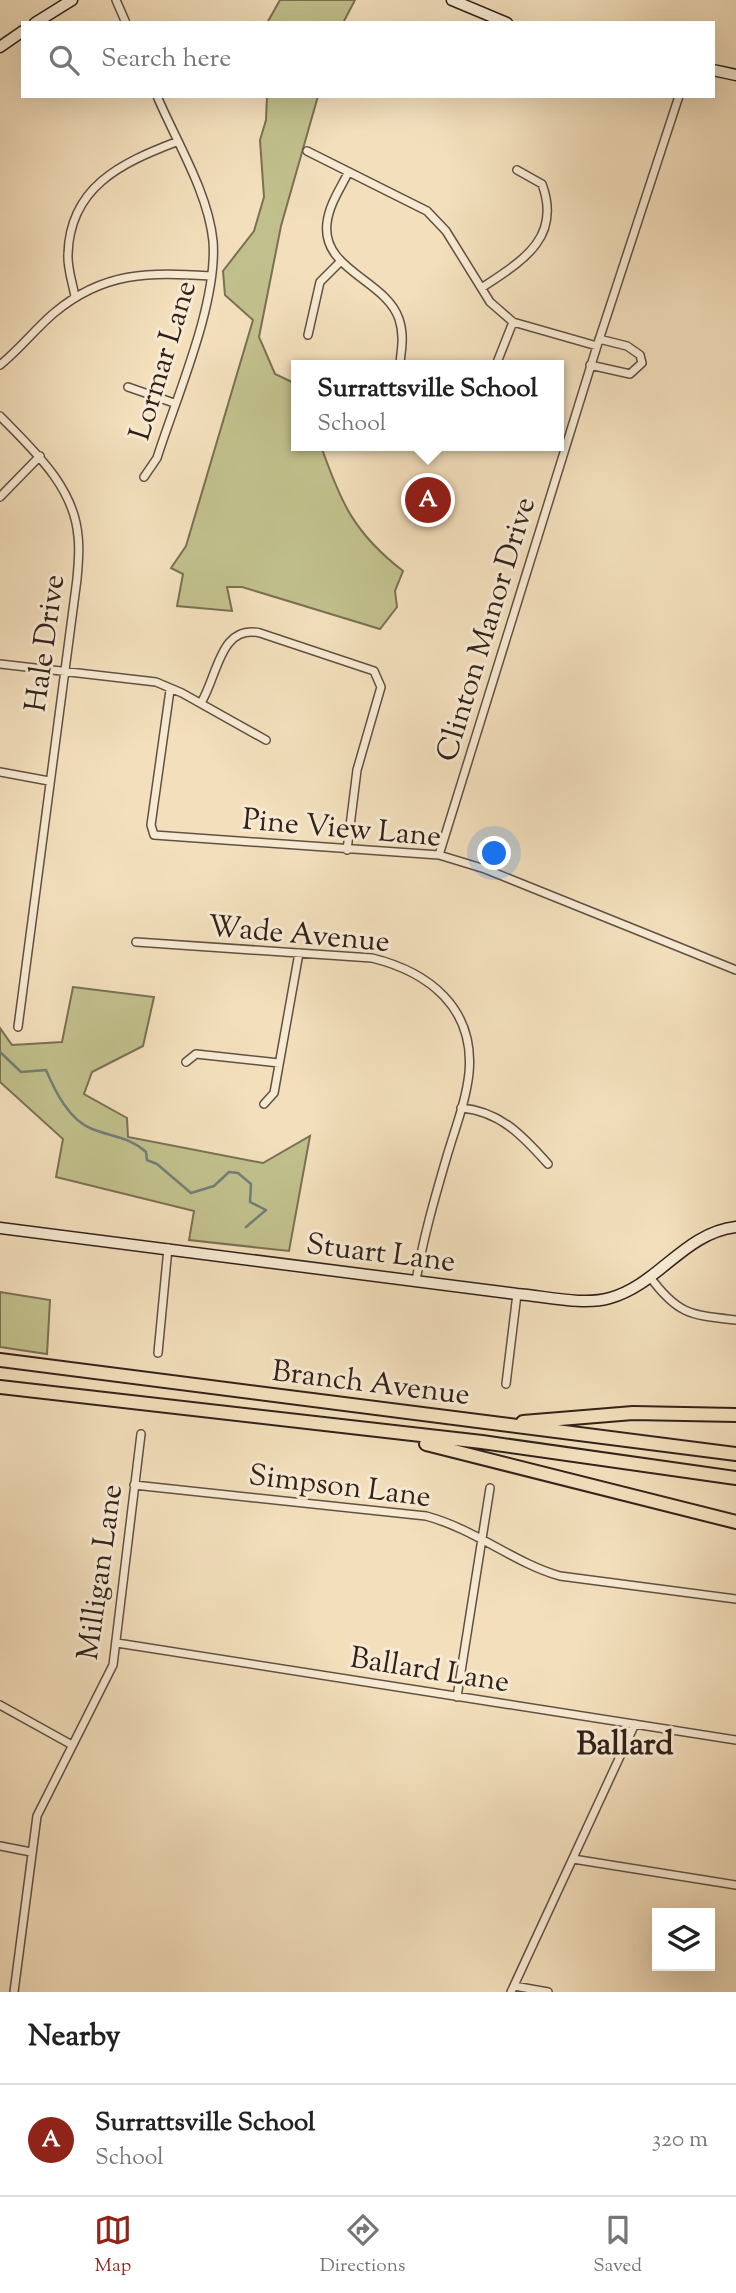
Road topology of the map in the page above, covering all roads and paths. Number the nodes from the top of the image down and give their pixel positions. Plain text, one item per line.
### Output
1 (72, 0) edge
2 (116, 0) edge
3 (452, 0) edge
4 (38, 21) edge
5 (124, 21) edge
6 (502, 21) edge
7 (21, 32) edge
8 (0, 47) edge
9 (715, 70) edge
10 (736, 75) edge
11 (158, 98) edge
12 (679, 98) edge
13 (176, 142) junction
14 (307, 150) dead end
15 (517, 170) dead end
16 (348, 173) junction
17 (340, 262) junction
18 (211, 276) junction
19 (483, 287) junction
20 (75, 297) junction
21 (513, 321) junction
22 (308, 335) dead end
23 (598, 342) junction
24 (400, 360) edge
25 (497, 360) edge
26 (0, 365) edge
27 (590, 365) junction
28 (128, 387) dead end
29 (174, 403) junction
30 (0, 416) edge
31 (564, 449) edge
32 (563, 451) edge
33 (40, 456) junction
34 (144, 477) dead end
35 (0, 497) edge
36 (0, 664) edge
37 (63, 670) junction
38 (170, 690) junction
39 (201, 704) junction
40 (266, 740) dead end
41 (0, 772) edge
42 (50, 781) junction
43 (347, 850) junction
44 (439, 855) junction
45 (136, 942) dead end
46 (299, 953) junction
47 (736, 970) edge
48 (18, 1027) dead end
49 (186, 1062) dead end
50 (279, 1063) junction
51 (264, 1104) dead end
52 (461, 1108) junction
53 (548, 1164) dead end
54 (736, 1227) edge
55 (0, 1228) edge
56 (168, 1248) junction
57 (650, 1277) junction
58 (416, 1281) junction
59 (517, 1294) junction
60 (736, 1320) edge
61 (158, 1353) dead end
62 (0, 1360) edge
63 (506, 1384) dead end
64 (0, 1387) edge
65 (736, 1415) edge
66 (455, 1419) junction
67 (343, 1428) junction
68 (141, 1434) dead end
69 (736, 1454) edge
70 (736, 1478) edge
71 (134, 1485) junction
72 (490, 1488) dead end
73 (736, 1522) edge
74 (482, 1538) junction
75 (736, 1599) edge
76 (117, 1643) junction
77 (457, 1697) junction
78 (0, 1705) edge
79 (635, 1724) junction
80 (736, 1740) edge
81 (72, 1745) junction
82 (0, 1846) edge
83 (31, 1852) junction
84 (573, 1859) junction
85 (736, 1885) edge
86 (513, 1989) edge
87 (14, 1992) edge
88 (548, 1992) edge

1 - 4 street
2 - 5 street
3 - 6 street
7 - 8 street
9 - 10 street
11 - 13 street, Lormar Lane
12 - 23 street, Clinton Manor Drive
13 - 18 street, Lormar Lane
13 - 20 street
14 - 16 street
15 - 19 street
16 - 17 street
16 - 19 street
17 - 22 street
17 - 24 street
18 - 20 street
18 - 29 street, Lormar Lane
19 - 21 street
20 - 26 street
21 - 23 street
21 - 25 street
23 - 27 street, Clinton Manor Drive
23 - 27 street
27 - 31 street, Clinton Manor Drive
28 - 29 street
29 - 34 street, Lormar Lane
30 - 33 street, Hale Drive
32 - 44 street, Clinton Manor Drive
33 - 35 street
33 - 37 street, Hale Drive
36 - 37 street
37 - 38 street
37 - 42 street, Hale Drive
38 - 39 street
38 - 43 street, Pine View Lane
39 - 40 street
39 - 43 street
41 - 42 street
42 - 48 street, Hale Drive
43 - 44 street, Pine View Lane
44 - 47 street, Pine View Lane
45 - 46 street, Wade Avenue
46 - 50 street
46 - 52 street, Wade Avenue
49 - 50 street
50 - 51 street
52 - 53 street
52 - 58 street, Wade Avenue
54 - 57 street, Stuart Lane
55 - 56 street, Stuart Lane
56 - 58 street, Stuart Lane
56 - 61 street
57 - 59 street, Stuart Lane
57 - 60 street
58 - 59 street, Stuart Lane
59 - 63 street
62 - 66 highway, Branch Avenue
64 - 67 highway, Branch Avenue
65 - 66 highway
66 - 69 highway, Branch Avenue
67 - 70 highway, Branch Avenue
67 - 73 highway
68 - 71 street, Milligan Lane
71 - 74 street, Simpson Lane
71 - 76 street, Milligan Lane
72 - 74 street
74 - 75 street, Simpson Lane
74 - 77 street
76 - 77 street, Ballard Lane
76 - 81 street, Milligan Lane
77 - 79 street, Ballard Lane
78 - 81 street
79 - 80 street, Ballard Lane
79 - 84 street
81 - 83 street, Milligan Lane
82 - 83 street
83 - 87 street, Milligan Lane
84 - 85 street
84 - 86 street
86 - 88 street

